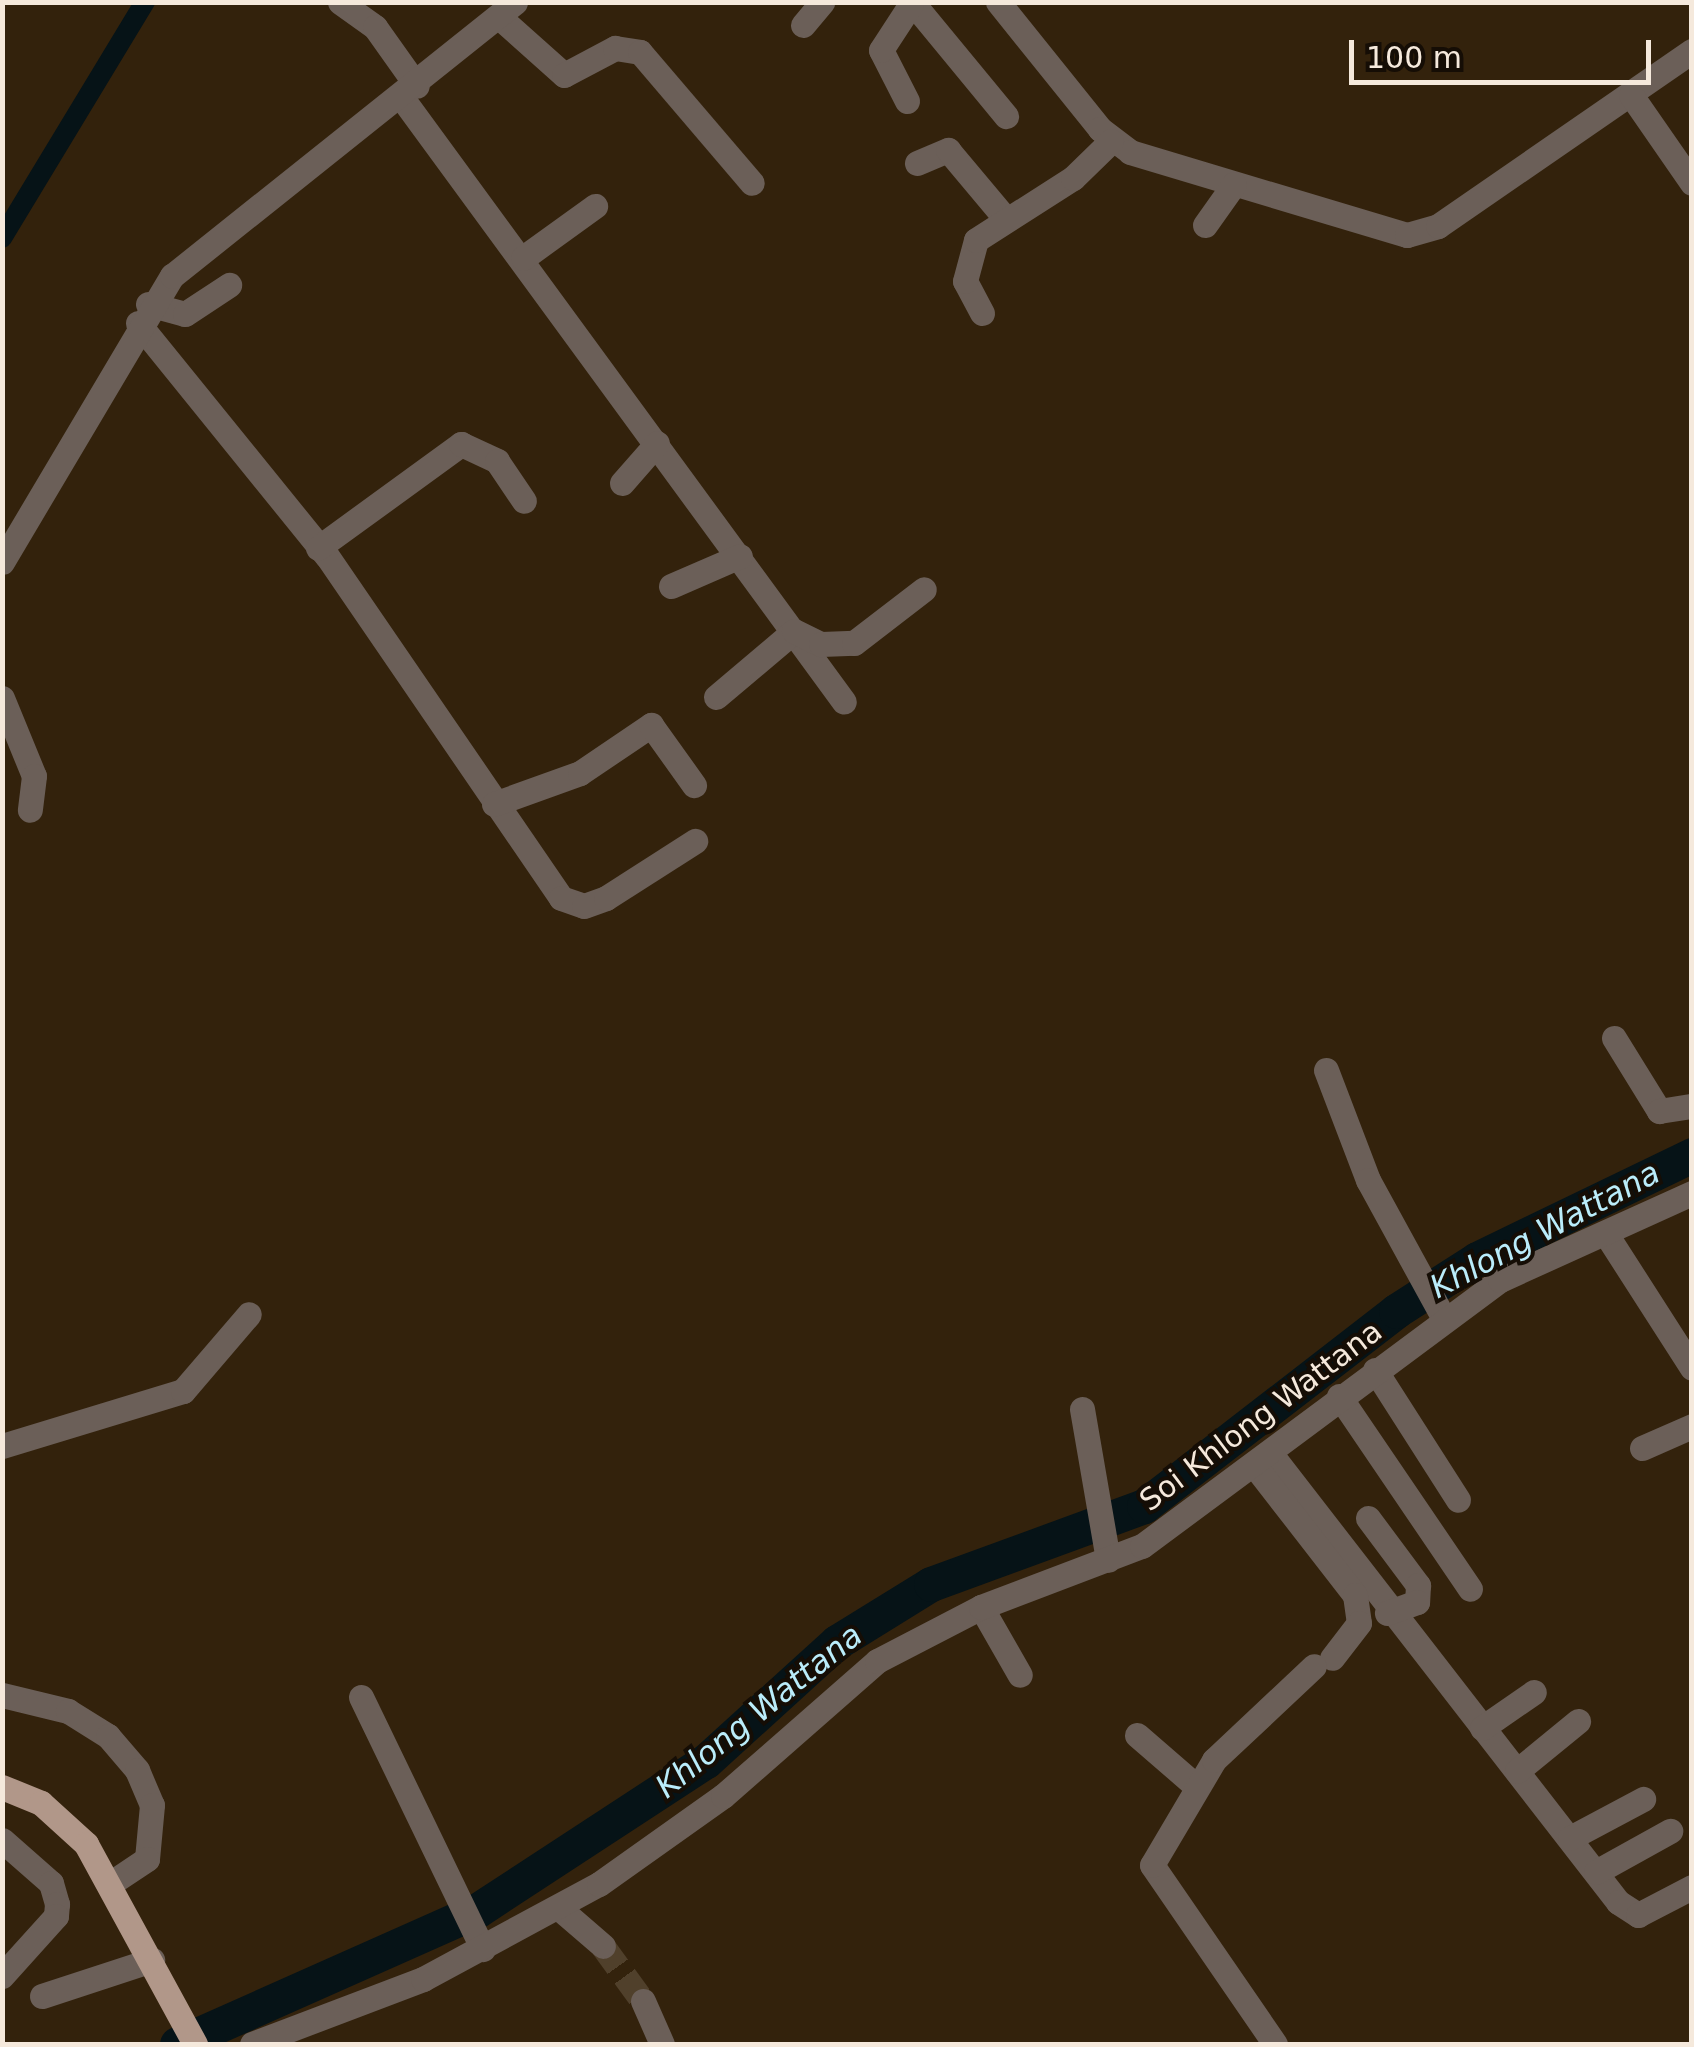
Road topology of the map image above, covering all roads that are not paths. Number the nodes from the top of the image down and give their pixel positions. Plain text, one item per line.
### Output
1 (340, 2) edge
2 (822, 2) edge
3 (998, 2) edge
4 (912, 4) edge
5 (507, 10) edge
6 (803, 25) dead end
7 (1692, 51) edge
8 (410, 92) junction
9 (1632, 95) junction
10 (907, 101) dead end
11 (1006, 116) dead end
12 (1111, 141) junction
13 (917, 163) dead end
14 (752, 183) dead end
15 (1234, 184) junction
16 (1692, 184) edge
17 (595, 206) dead end
18 (1006, 219) junction
19 (1205, 225) dead end
20 (524, 258) junction
21 (229, 284) dead end
22 (982, 313) dead end
23 (143, 314) junction
24 (658, 443) junction
25 (622, 483) dead end
26 (524, 501) dead end
27 (318, 548) junction
28 (740, 556) junction
29 (2, 562) edge
30 (670, 586) dead end
31 (924, 589) dead end
32 (794, 631) junction
33 (716, 697) dead end
34 (2, 698) edge
35 (844, 702) dead end
36 (694, 785) dead end
37 (494, 804) junction
38 (30, 810) dead end
39 (696, 840) dead end
40 (1614, 1038) dead end
41 (1326, 1070) dead end
42 (1692, 1106) edge
43 (1692, 1193) edge
44 (1606, 1234) junction
45 (1438, 1309) junction
46 (250, 1314) dead end
47 (1692, 1368) edge
48 (1374, 1370) junction
49 (1338, 1396) junction
50 (1082, 1409) dead end
51 (1692, 1426) edge
52 (2, 1446) edge
53 (1642, 1448) dead end
54 (1262, 1459) junction
55 (1458, 1500) dead end
56 (1368, 1518) dead end
57 (1105, 1554) junction
58 (1470, 1589) dead end
59 (981, 1607) junction
60 (1387, 1612) junction
61 (1020, 1674) dead end
62 (1534, 1692) dead end
63 (2, 1695) edge
64 (362, 1697) dead end
65 (1578, 1720) dead end
66 (1482, 1728) junction
67 (1137, 1735) dead end
68 (1517, 1771) junction
69 (2, 1787) edge
70 (1197, 1787) junction
71 (1643, 1799) dead end
72 (1670, 1831) dead end
73 (1570, 1838) junction
74 (2, 1840) edge
75 (1596, 1872) junction
76 (112, 1884) junction
77 (1692, 1888) edge
78 (560, 1908) junction
79 (477, 1938) junction
80 (603, 1946) tunnel mouth
81 (152, 1960) junction
82 (2, 1976) edge
83 (42, 1996) dead end
84 (643, 2001) tunnel mouth
85 (191, 2035) edge
86 (252, 2044) edge
87 (662, 2044) edge
88 (1275, 2044) edge

1 - 8 street
2 - 6 street
3 - 12 street
4 - 10 street
4 - 11 street
5 - 8 street
5 - 14 street
7 - 9 street
8 - 20 street
8 - 23 street
9 - 15 street
9 - 16 street
12 - 15 street
12 - 18 street
13 - 18 street
15 - 19 street
17 - 20 street
18 - 22 street
20 - 24 street
21 - 23 street
23 - 27 street
23 - 29 street
24 - 25 street
24 - 28 street
26 - 27 street
27 - 37 street
28 - 30 street
28 - 32 street
31 - 32 street
32 - 33 street
32 - 35 street
34 - 38 street
36 - 37 street
37 - 39 street
40 - 42 street
41 - 45 street
43 - 44 street, Soi Khlong Wattana
44 - 45 street, Soi Khlong Wattana
44 - 47 street
45 - 48 street, Soi Khlong Wattana
46 - 52 street
48 - 49 street, Soi Khlong Wattana
48 - 55 street
49 - 54 street, Soi Khlong Wattana
49 - 58 street
50 - 57 street
51 - 53 street
54 - 57 street, Soi Khlong Wattana
54 - 60 street
54 - 70 street
56 - 60 street
57 - 59 street, Soi Khlong Wattana
59 - 61 street
59 - 78 street, Soi Khlong Wattana
60 - 66 street
62 - 66 street
63 - 76 street
64 - 79 street
65 - 68 street
66 - 68 street
67 - 70 street
68 - 73 street
69 - 76 main road
70 - 88 street
71 - 73 street
72 - 75 street
73 - 75 street
74 - 82 street
75 - 77 street
76 - 81 main road
78 - 79 street, Soi Khlong Wattana
78 - 80 street
79 - 86 street, Soi Khlong Wattana
81 - 83 street
81 - 85 main road
84 - 87 street

